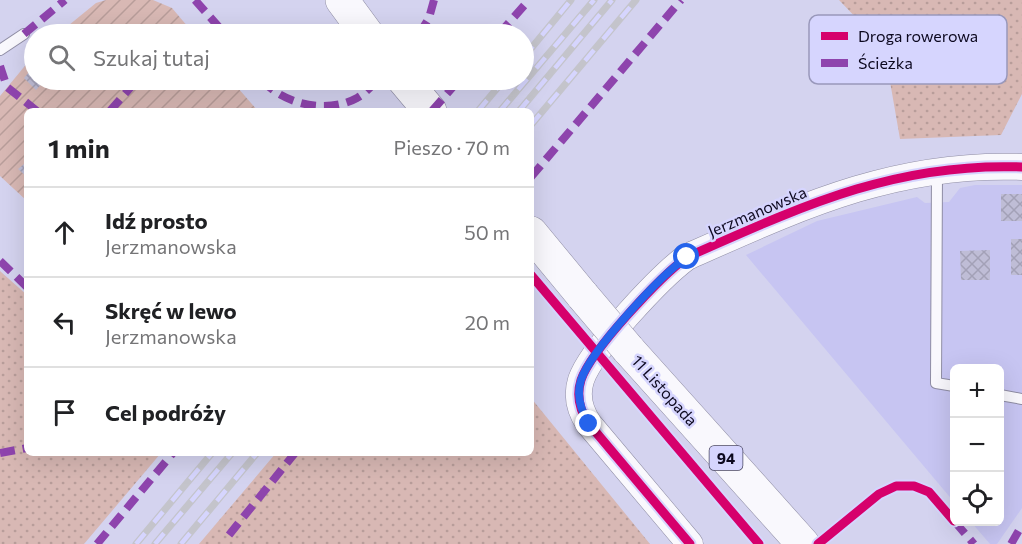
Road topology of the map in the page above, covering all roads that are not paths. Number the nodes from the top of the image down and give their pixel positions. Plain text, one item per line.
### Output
1 (342, 0) edge
2 (359, 24) edge
3 (24, 34) dead end
4 (0, 50) edge
5 (412, 90) edge
6 (427, 108) edge
7 (1022, 167) edge
8 (937, 170) junction
9 (534, 237) edge
10 (950, 385) edge
11 (1004, 395) edge
12 (1022, 399) edge
13 (690, 544) edge
14 (803, 544) edge

1 - 2 main road
3 - 4 lane
5 - 6 main road
7 - 8 street, Jerzmanowska
8 - 10 lane
8 - 13 street, Jerzmanowska
9 - 14 main road, 11 Listopada / 94, bridge
11 - 12 lane

